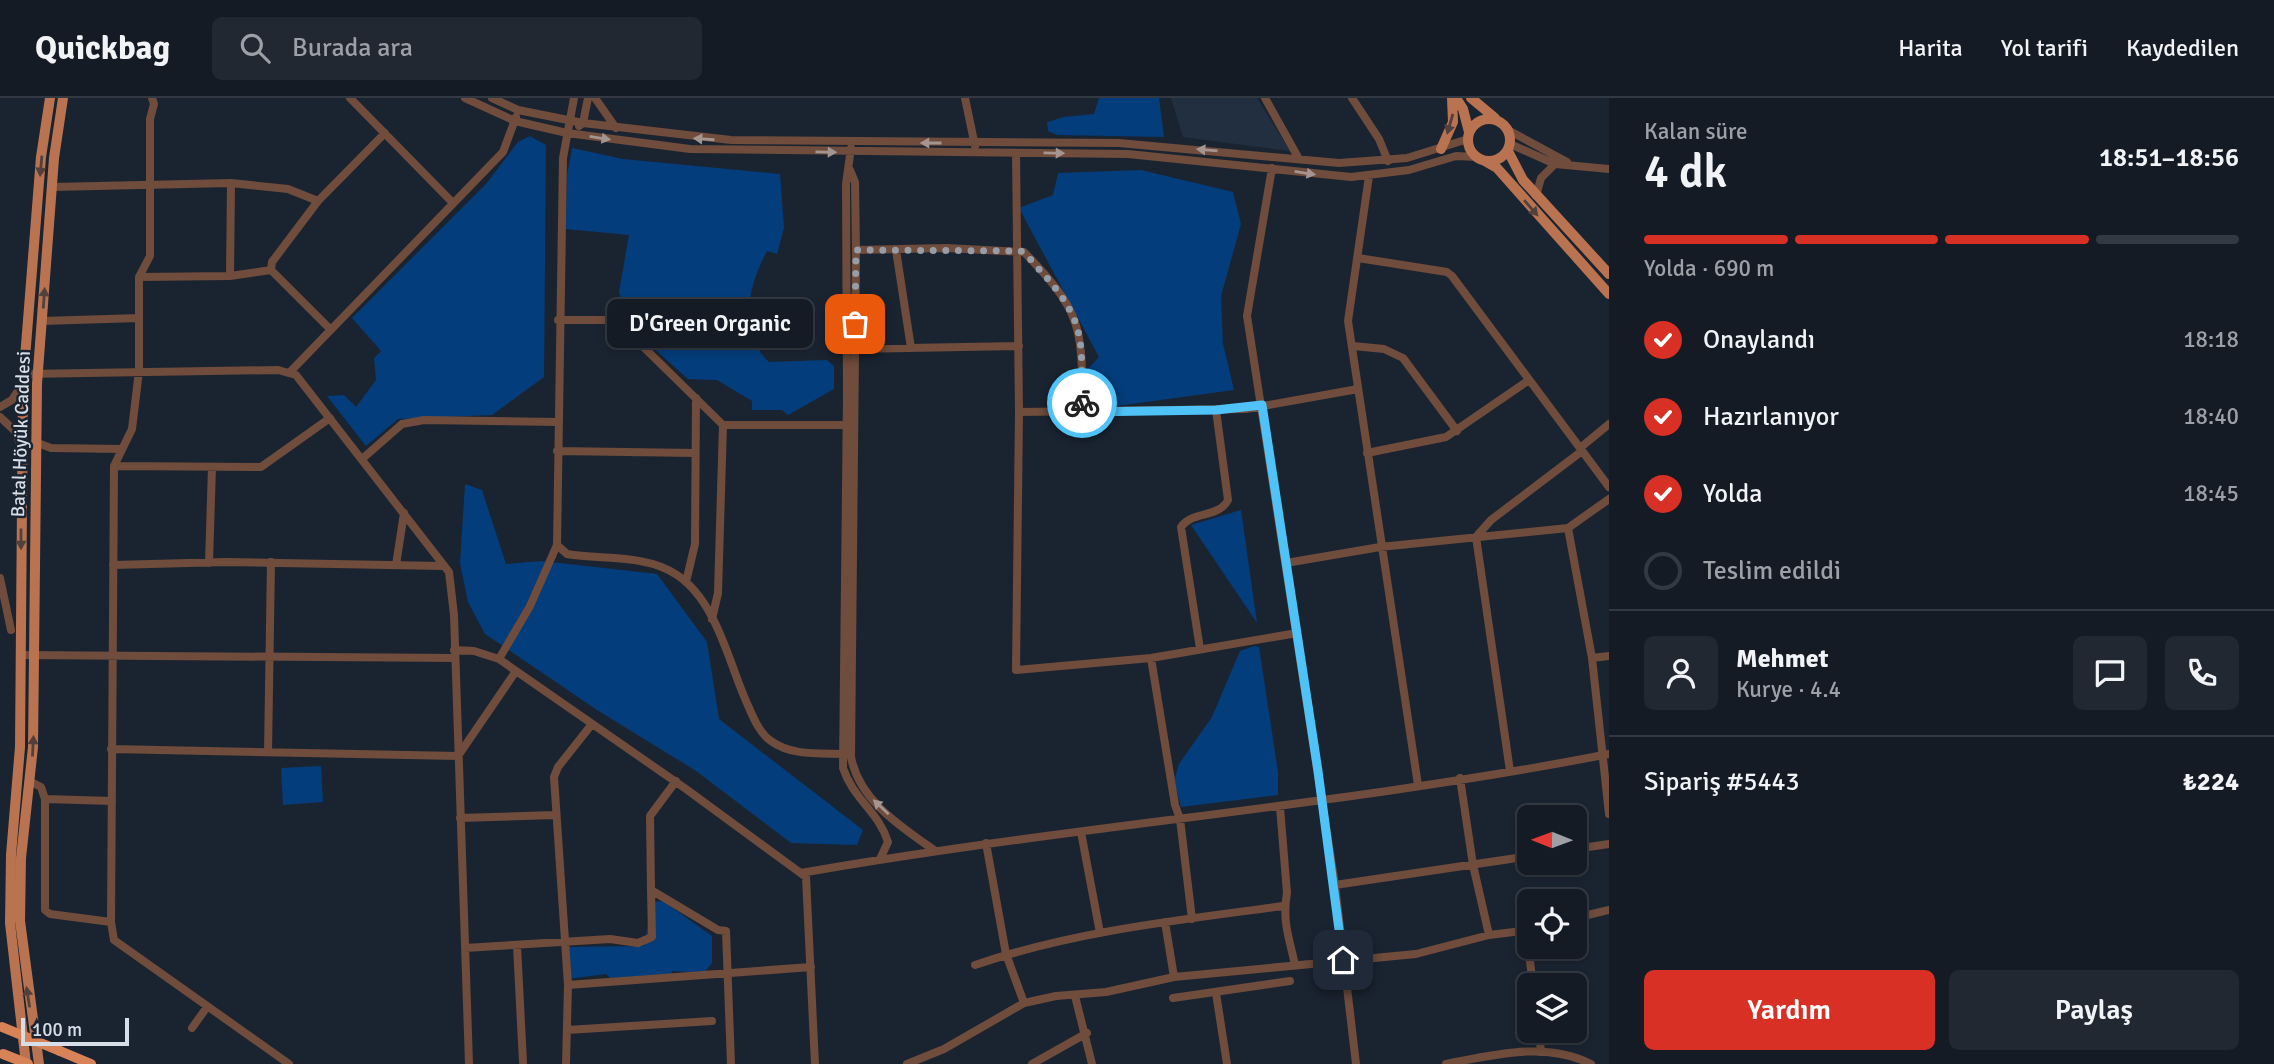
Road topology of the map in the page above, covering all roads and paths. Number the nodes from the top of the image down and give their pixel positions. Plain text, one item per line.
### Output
1 (50, 98) edge
2 (63, 98) edge
3 (350, 98) edge
4 (465, 98) edge
5 (492, 98) edge
6 (574, 98) edge
7 (588, 98) edge
8 (595, 98) edge
9 (965, 98) edge
10 (1352, 98) edge
11 (1454, 98) edge
12 (1471, 98) edge
13 (1268, 99) edge
14 (156, 100) edge
15 (519, 110) junction
16 (1498, 120) junction
17 (515, 121) junction
18 (569, 121) junction
19 (583, 124) junction
20 (616, 128) junction
21 (1508, 130) junction
22 (567, 132) junction
23 (385, 133) junction
24 (1469, 136) junction
25 (851, 142) junction
26 (975, 143) junction
27 (1509, 147) junction
28 (1441, 149) junction
29 (850, 153) junction
30 (975, 153) junction
31 (1016, 153) junction
32 (1299, 159) junction
33 (1480, 159) junction
34 (1388, 161) junction
35 (1555, 164) junction
36 (1569, 164) junction
37 (1272, 168) junction
38 (1609, 169) edge
39 (850, 170) junction
40 (1369, 176) junction
41 (232, 183) junction
42 (151, 185) junction
43 (52, 187) junction
44 (1536, 196) junction
45 (318, 201) junction
46 (453, 203) junction
47 (856, 250) junction
48 (896, 250) junction
49 (1017, 250) junction
50 (1359, 258) junction
51 (271, 270) junction
52 (1609, 274) edge
53 (230, 276) junction
54 (139, 277) junction
55 (1609, 293) edge
56 (139, 318) junction
57 (558, 320) junction
58 (42, 321) junction
59 (331, 330) junction
60 (1019, 346) junction
61 (1353, 346) junction
62 (911, 348) junction
63 (854, 349) junction
64 (139, 371) junction
65 (290, 372) junction
66 (38, 374) junction
67 (23, 378) junction
68 (1529, 380) junction
69 (1358, 389) junction
70 (696, 398) junction
71 (1262, 405) junction
72 (0, 407) edge
73 (1216, 410) junction
74 (1019, 412) junction
75 (1083, 412) junction
76 (0, 417) edge
77 (330, 418) junction
78 (558, 422) junction
79 (723, 425) junction
80 (851, 425) junction
81 (1609, 425) edge
82 (1457, 431) junction
83 (35, 442) junction
84 (21, 446) junction
85 (122, 449) junction
86 (1581, 449) junction
87 (557, 451) junction
88 (695, 453) junction
89 (1367, 453) junction
90 (362, 459) junction
91 (114, 466) junction
92 (212, 467) junction
93 (1609, 487) edge
94 (1609, 499) edge
95 (404, 513) junction
96 (1569, 528) junction
97 (1476, 537) junction
98 (557, 545) junction
99 (1380, 547) junction
100 (209, 562) junction
101 (271, 562) junction
102 (1286, 563) junction
103 (113, 565) junction
104 (396, 565) junction
105 (442, 566) junction
106 (0, 578) edge
107 (685, 582) junction
108 (3, 610) edge
109 (712, 619) junction
110 (0, 628) edge
111 (16, 631) junction
112 (1297, 633) junction
113 (1200, 649) junction
114 (454, 654) junction
115 (20, 655) junction
116 (34, 655) junction
117 (1609, 656) edge
118 (110, 657) junction
119 (1151, 657) junction
120 (271, 658) junction
121 (1592, 658) junction
122 (499, 659) junction
123 (516, 671) junction
124 (592, 724) junction
125 (111, 750) junction
126 (268, 752) junction
127 (844, 754) junction
128 (1605, 755) edge
129 (458, 756) junction
130 (1510, 771) junction
131 (1460, 778) junction
132 (29, 781) junction
133 (676, 781) junction
134 (1418, 785) junction
135 (45, 799) junction
136 (1322, 799) junction
137 (112, 801) junction
138 (1280, 807) junction
139 (1609, 814) edge
140 (554, 815) junction
141 (460, 818) junction
142 (1180, 819) junction
143 (1081, 832) junction
144 (986, 843) junction
145 (1609, 844) edge
146 (1587, 847) edge
147 (934, 850) junction
148 (1517, 858) edge
149 (880, 859) junction
150 (1473, 865) junction
151 (801, 873) junction
152 (1335, 885) junction
153 (651, 890) junction
154 (1283, 906) junction
155 (1609, 910) edge
156 (1587, 915) edge
157 (1192, 919) junction
158 (111, 922) junction
159 (1165, 922) junction
160 (1517, 931) edge
161 (1100, 933) junction
162 (1489, 935) junction
163 (564, 941) junction
164 (517, 946) junction
165 (465, 948) junction
166 (1006, 954) junction
167 (1343, 960) junction
168 (975, 965) dead end
169 (1295, 965) junction
170 (811, 967) junction
171 (726, 975) junction
172 (1174, 977) junction
173 (1290, 981) dead end
174 (568, 985) junction
175 (1216, 993) junction
176 (1075, 996) junction
177 (1173, 998) dead end
178 (1024, 1003) junction
179 (207, 1007) junction
180 (712, 1021) dead end
181 (1, 1027) edge
182 (192, 1028) dead end
183 (567, 1030) junction
184 (1087, 1032) junction
185 (1540, 1043) edge
186 (1541, 1052) junction
187 (1, 1053) edge
188 (523, 1062) dead end
189 (27, 1064) edge
190 (39, 1064) edge
191 (91, 1064) edge
192 (289, 1064) edge
193 (469, 1064) edge
194 (566, 1064) edge
195 (731, 1064) edge
196 (815, 1064) edge
197 (907, 1064) edge
198 (1032, 1064) edge
199 (1092, 1064) edge
200 (1227, 1064) edge
201 (1356, 1064) edge
202 (1446, 1064) edge
203 (1591, 1064) edge

1 -> 67 main road, Batal Höyük Caddesi
2 - 43 main road, Batal Höyük Caddesi
3 - 23 street
4 - 17 street
5 - 15 street
6 - 18 street
7 - 19 street
8 - 20 street
9 - 26 street
10 - 34 street
11 - 24 main road
11 -> 28 main road
12 - 16 main road
13 - 32 street
14 - 42 street
15 - 17 street
15 - 18 street
16 - 21 main road
16 - 24 main road
17 - 22 street
17 - 46 street
18 - 19 street
18 - 22 street
19 - 20 street
19 - 22 street
25 -> 20 street
21 - 27 main road
21 - 36 street
22 -> 29 street
22 - 57 street
23 - 45 street
23 - 46 street
24 - 28 street
24 - 33 main road
26 -> 25 street
25 - 29 street
26 - 30 street
32 -> 26 street
27 - 33 main road
27 - 35 street
27 - 44 main road
28 - 34 street
29 - 30 street
29 - 39 street
30 - 31 street
31 -> 37 street
31 - 49 street
32 - 34 street
33 - 40 street
33 -> 55 main road
35 - 36 street
35 - 44 street
36 - 38 street
37 -> 40 street
37 - 71 street
39 - 47 street
39 - 80 street
40 - 50 street
41 - 42 street
41 - 45 street
41 - 53 street
42 - 43 street
42 - 54 street
58 -> 43 main road, Batal Höyük Caddesi
44 - 52 main road
45 - 51 street
46 - 59 street
47 - 48 street
47 - 63 street
48 - 49 street
48 - 62 street
49 - 60 street
49 - 75 street
50 - 61 street
50 - 68 street
51 - 53 street
51 - 59 street
53 - 54 street
54 - 56 street
56 - 58 street
56 - 64 street
57 - 70 street
57 - 78 street
58 - 66 main road, Batal Höyük Caddesi
59 - 65 street
60 - 62 street
60 - 74 street
61 - 69 street
61 - 82 street
62 - 63 street
63 - 80 street
64 - 65 street
64 - 66 street
64 - 85 street
65 - 77 street
66 - 67 street
66 - 83 main road, Batal Höyük Caddesi
67 - 72 street
67 - 84 main road, Batal Höyük Caddesi
68 - 82 street
68 - 86 street
69 - 71 street
69 - 89 street
70 - 79 street
70 - 88 street
71 - 73 street
71 - 102 street
73 - 75 street
73 - 113 street
74 - 75 street
74 - 119 street
76 - 84 street
77 - 90 street
77 - 92 street
78 - 87 street
78 - 90 street
79 - 80 street
79 - 109 street
80 - 127 street
147 -> 80 street
81 - 86 street
82 - 89 street
83 - 85 street
83 - 116 main road, Batal Höyük Caddesi
84 -> 111 main road, Batal Höyük Caddesi
85 - 91 street
86 - 93 street
86 - 97 street
87 - 88 street
87 - 98 street
88 - 107 street
89 - 99 street
90 - 95 street
91 - 92 street
91 - 103 street
92 - 100 street
94 - 96 street
95 - 104 street
95 - 105 street
96 - 97 street
96 - 121 street
97 - 99 street
97 - 130 street
98 - 107 street
98 - 122 street
99 - 102 street
99 - 134 street
100 - 101 street
100 - 103 street
101 - 104 street
101 - 120 street
102 - 112 street
103 - 118 street
104 - 105 street
105 - 114 street
106 - 108 street
107 - 109 street
108 - 111 street
109 - 127 street
110 - 111 street
111 - 115 main road, Batal Höyük Caddesi
112 - 113 street
112 - 136 street
113 - 119 street
114 - 120 street
114 - 122 street
114 - 129 street
115 - 116 street
115 - 189 main road, Batal Höyük Caddesi
116 - 118 street
132 -> 116 main road, Batal Höyük Caddesi
117 - 121 street
118 - 120 street
118 - 125 street
119 - 142 street
120 - 126 street
121 - 128 street
122 - 123 street
123 - 124 street
123 - 129 street
124 - 133 street
124 - 140 street
125 - 126 street
125 - 137 street
126 - 129 street
127 - 149 street
128 - 130 street
128 - 139 street
129 - 141 street
130 - 131 street
131 - 134 street
131 - 150 street
132 - 135 street
190 -> 132 main road, Batal Höyük Caddesi
133 - 151 street
133 - 153 street
134 - 136 street
135 - 137 street
135 - 158 street
136 - 138 street
136 - 152 street
137 - 158 street
138 - 142 street
138 - 154 street
140 - 141 street
140 - 163 street
141 - 165 street
142 - 143 street
142 - 157 street
143 - 144 street
143 - 161 street
144 - 147 street
144 - 166 street
145 - 146 street
147 - 149 street
148 - 150 street
149 - 151 street
150 - 152 street
150 - 162 street
151 - 170 street
152 - 167 street
153 - 163 street
153 - 171 street
154 - 157 street
154 - 169 street
155 - 156 street
157 - 159 street
158 - 179 street
159 - 161 street
159 - 172 street
160 - 162 street
161 - 166 street
162 - 167 street
163 - 164 street
163 - 174 street
164 - 165 street
164 - 188 street
165 - 193 street
166 - 168 street
166 - 178 street
167 - 169 street
167 - 201 street
169 - 172 street
170 - 171 street
170 - 196 street
171 - 174 street
171 - 195 street
172 - 176 street
173 - 175 street
174 - 183 street
175 - 177 street
175 - 200 street
176 - 178 street
176 - 184 street
178 - 197 street
179 - 182 street
179 - 192 street
180 - 183 street
181 - 191 highway, bridge
183 - 194 street
184 - 198 street
184 - 199 street
185 - 186 street
186 - 202 street
186 - 203 street
187 - 189 highway, bridge

